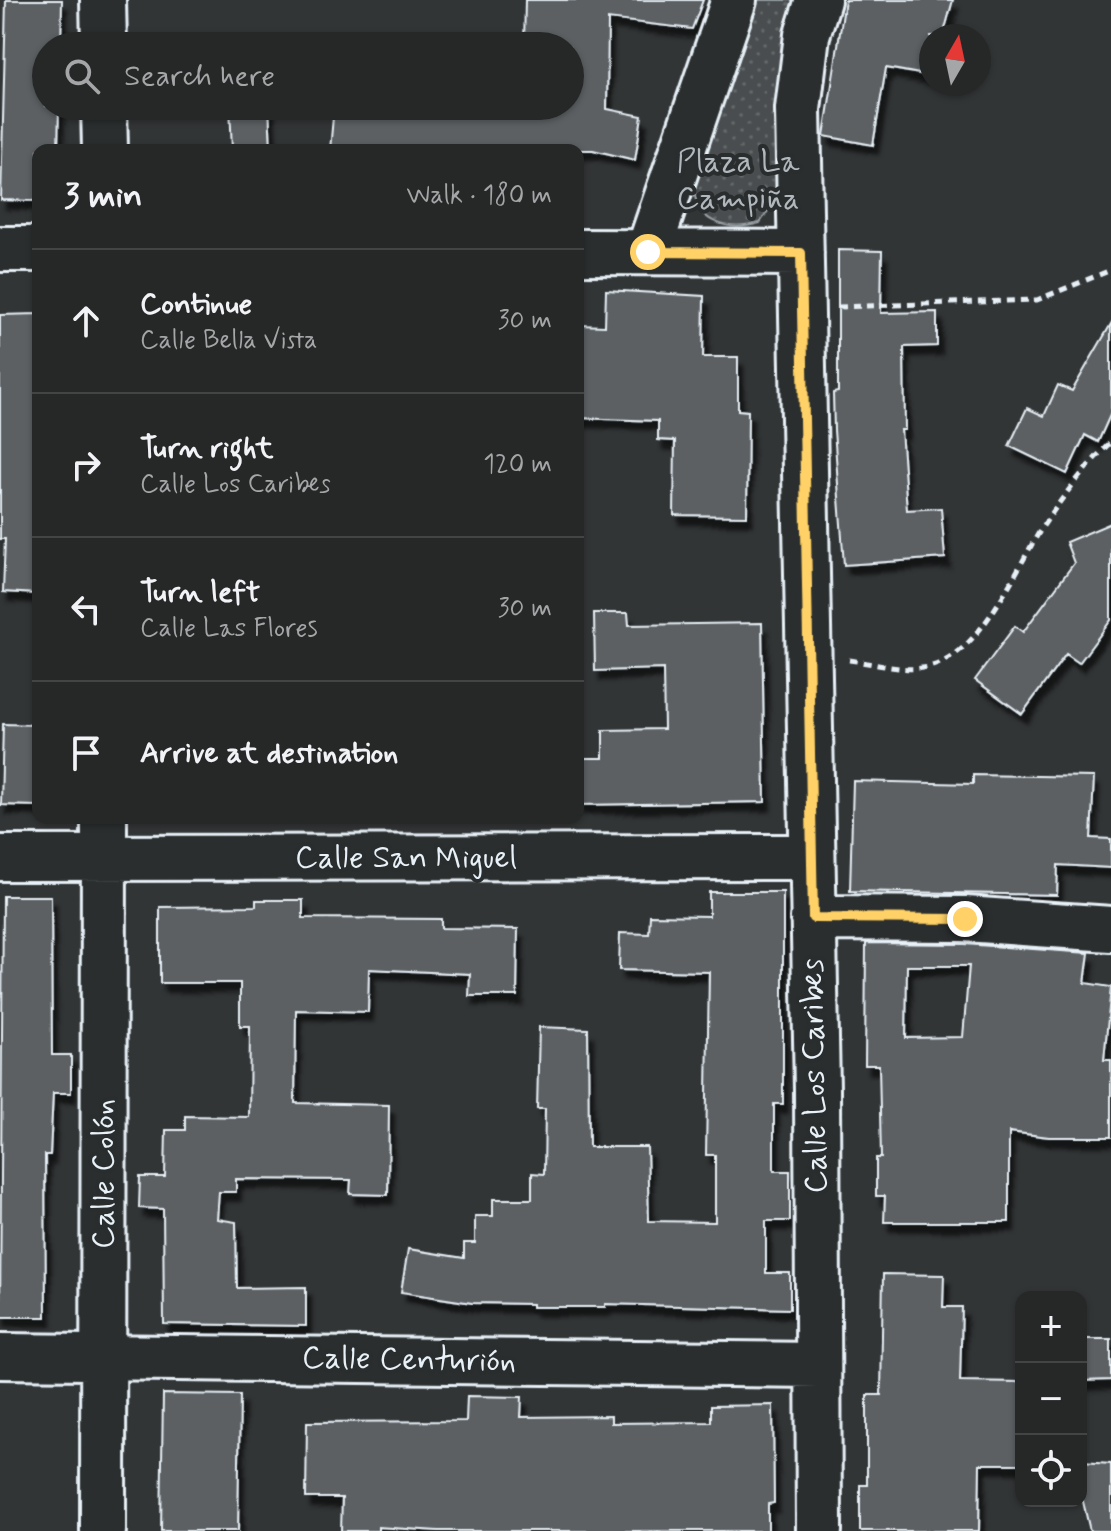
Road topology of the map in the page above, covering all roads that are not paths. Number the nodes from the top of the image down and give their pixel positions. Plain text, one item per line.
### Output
1 (103, 0) edge
2 (734, 0) edge
3 (818, 0) edge
4 (104, 32) edge
5 (104, 120) edge
6 (105, 144) edge
7 (0, 249) edge
8 (32, 249) edge
9 (584, 252) edge
10 (648, 252) junction
11 (801, 253) junction
12 (104, 838) edge
13 (812, 857) junction
14 (0, 858) edge
15 (813, 918) junction
16 (1111, 929) edge
17 (103, 1355) junction
18 (0, 1356) edge
19 (818, 1365) junction
20 (103, 1531) edge
21 (819, 1531) edge

1 - 4 street
2 - 10 street
3 - 11 street, Calle Los Caribes
5 - 6 street
7 - 8 street
9 - 10 street
10 - 11 street
11 - 13 street, Calle Los Caribes
12 - 13 street, Calle San Miguel
12 - 14 street, Calle San Miguel
12 - 17 street, Calle Colón
13 - 15 street, Calle Los Caribes
15 - 16 street
15 - 19 street, Calle Los Caribes
17 - 18 street, Calle Centurión
17 - 19 street, Calle Centurión
17 - 20 street, Calle Colón
19 - 21 street, Calle Los Caribes

